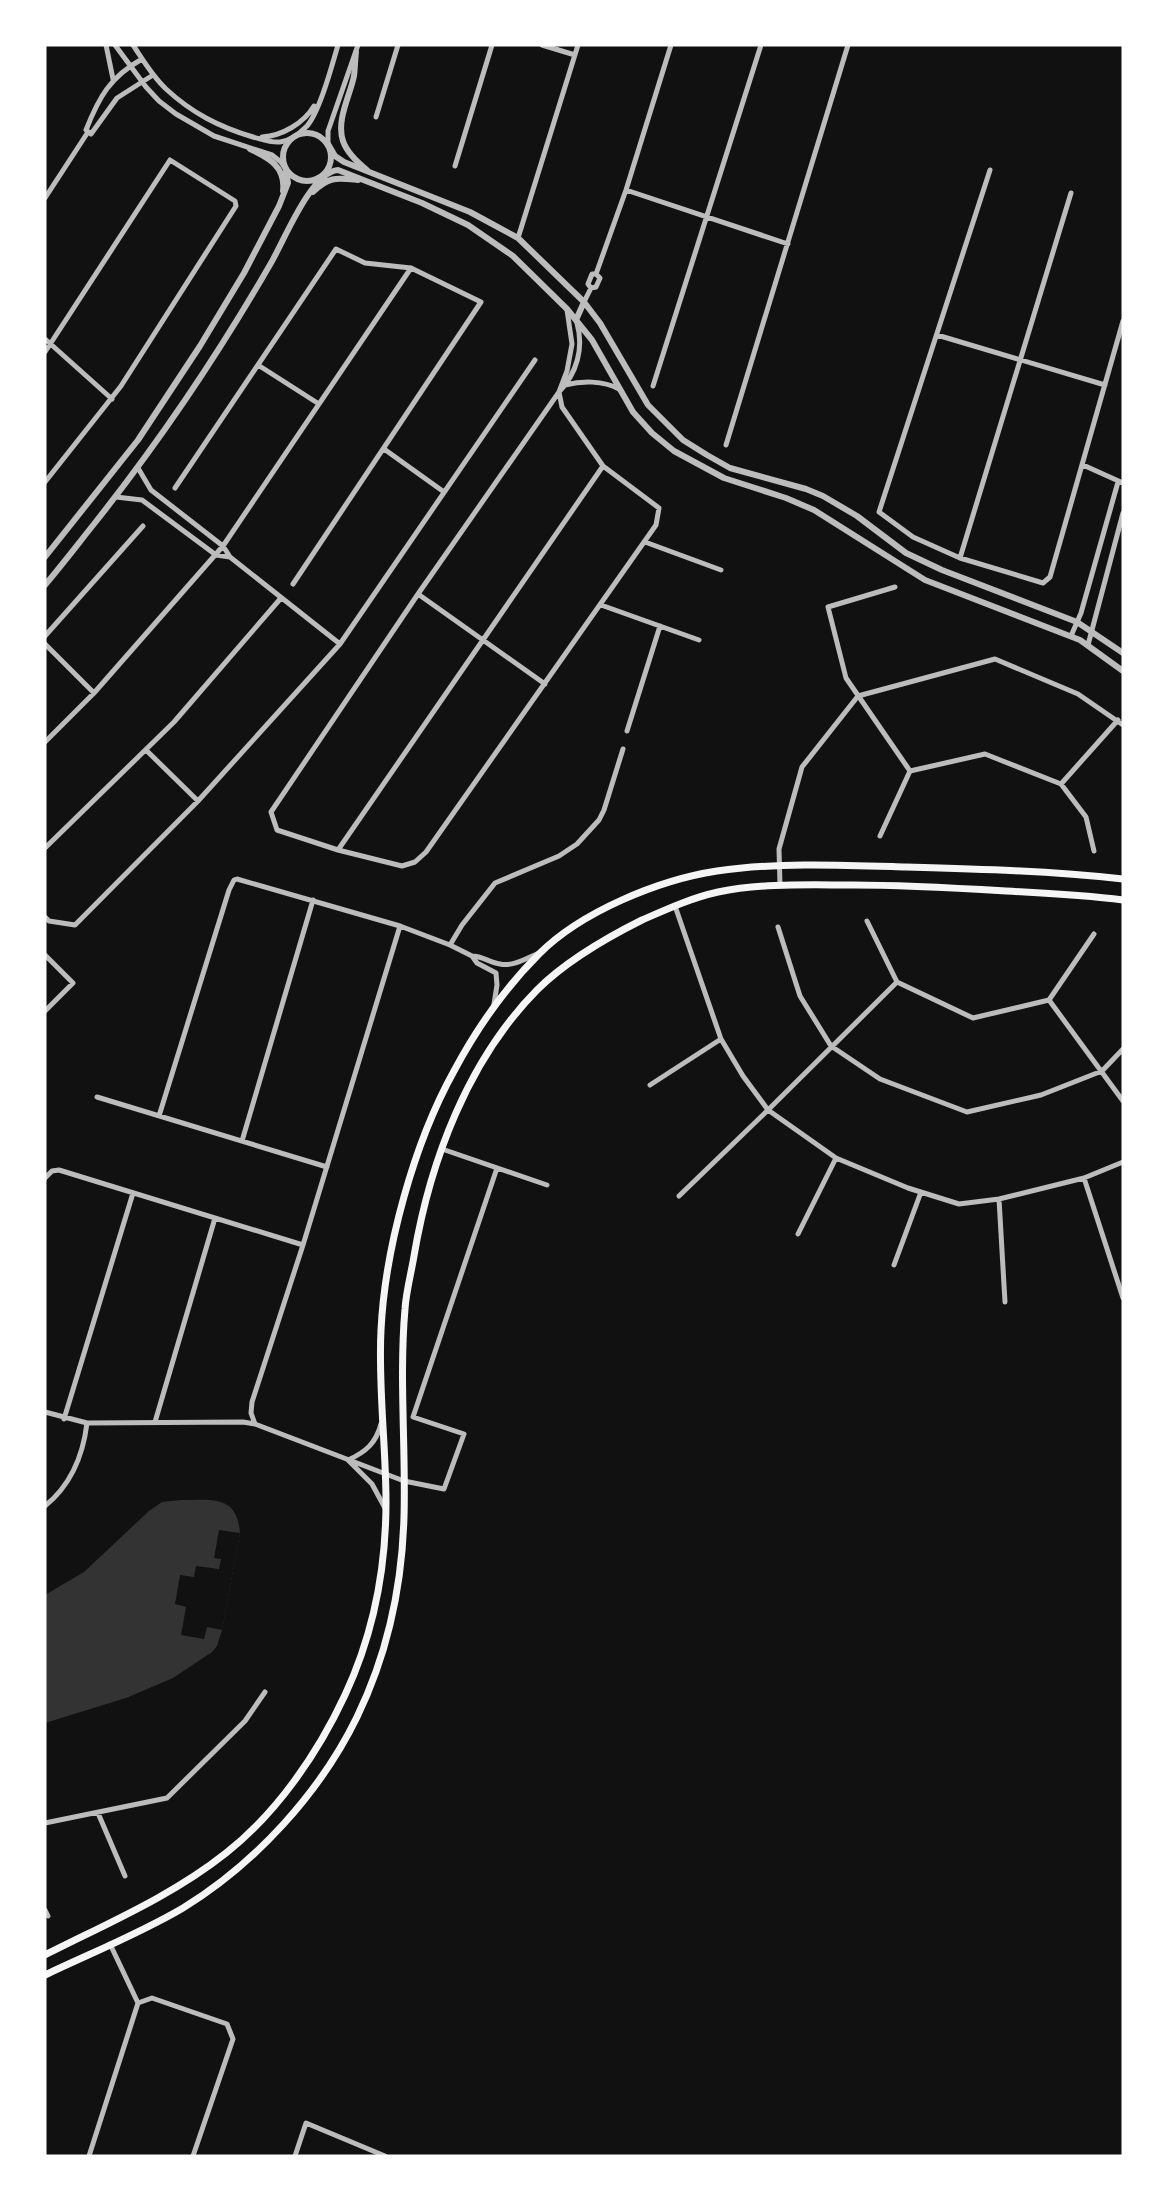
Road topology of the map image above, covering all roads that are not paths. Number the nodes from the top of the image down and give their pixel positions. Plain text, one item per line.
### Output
1 (106, 45) edge
2 (115, 45) edge
3 (133, 45) edge
4 (338, 45) edge
5 (358, 45) edge
6 (398, 45) edge
7 (492, 45) edge
8 (542, 45) edge
9 (578, 45) edge
10 (671, 45) edge
11 (761, 45) edge
12 (848, 45) edge
13 (356, 52) junction
14 (575, 55) junction
15 (142, 59) junction
16 (130, 65) junction
17 (153, 75) junction
18 (113, 80) junction
19 (142, 83) junction
20 (319, 99) junction
21 (376, 117) dead end
22 (88, 132) junction
23 (254, 137) junction
24 (294, 137) junction
25 (328, 144) junction
26 (250, 149) junction
27 (455, 166) dead end
28 (286, 170) junction
29 (990, 170) dead end
30 (371, 173) junction
31 (322, 177) junction
32 (367, 182) junction
33 (626, 190) junction
34 (1071, 193) dead end
35 (45, 198) edge
36 (279, 206) junction
37 (706, 217) junction
38 (294, 220) junction
39 (518, 237) junction
40 (788, 244) junction
41 (411, 268) junction
42 (584, 302) junction
43 (567, 309) junction
44 (576, 320) junction
45 (1123, 321) edge
46 (937, 334) junction
47 (45, 339) edge
48 (51, 345) junction
49 (45, 352) edge
50 (535, 360) dead end
51 (1020, 360) junction
52 (258, 365) junction
53 (565, 385) junction
54 (1105, 385) junction
55 (653, 386) dead end
56 (559, 392) junction
57 (623, 392) junction
58 (112, 399) junction
59 (319, 404) junction
60 (726, 445) dead end
61 (384, 449) junction
62 (1083, 465) junction
63 (603, 466) junction
64 (138, 468) junction
65 (45, 482) edge
66 (1121, 482) edge
67 (175, 488) dead end
68 (444, 492) junction
69 (116, 497) junction
70 (1123, 513) edge
71 (143, 526) dead end
72 (645, 542) junction
73 (223, 546) junction
74 (216, 555) junction
75 (45, 557) edge
76 (230, 557) junction
77 (960, 558) junction
78 (721, 570) dead end
79 (293, 584) dead end
80 (45, 585) edge
81 (895, 587) dead end
82 (418, 594) junction
83 (282, 598) junction
84 (601, 605) junction
85 (1077, 622) junction
86 (660, 626) junction
87 (1093, 631) junction
88 (45, 636) edge
89 (1071, 636) junction
90 (482, 639) junction
91 (699, 640) dead end
92 (45, 644) edge
93 (340, 644) junction
94 (1088, 645) junction
95 (1123, 653) edge
96 (1123, 671) edge
97 (545, 684) junction
98 (94, 693) junction
99 (858, 696) junction
100 (1118, 720) junction
101 (1123, 725) edge
102 (627, 731) dead end
103 (45, 742) edge
104 (623, 749) dead end
105 (146, 750) junction
106 (910, 771) junction
107 (1061, 784) junction
108 (198, 801) junction
109 (880, 836) dead end
110 (45, 848) edge
111 (338, 850) junction
112 (1094, 851) dead end
113 (779, 866) junction
114 (1123, 879) edge
115 (780, 885) junction
116 (313, 900) junction
117 (1123, 900) edge
118 (675, 906) junction
119 (45, 917) edge
120 (867, 921) dead end
121 (400, 926) junction
122 (778, 927) dead end
123 (1094, 934) dead end
124 (450, 945) junction
125 (540, 952) junction
126 (45, 955) edge
127 (472, 956) junction
128 (897, 982) junction
129 (1049, 1000) junction
130 (494, 1005) junction
131 (45, 1011) edge
132 (721, 1039) junction
133 (831, 1046) junction
134 (1123, 1049) edge
135 (1101, 1071) junction
136 (650, 1085) dead end
137 (98, 1097) dead end
138 (1123, 1101) edge
139 (768, 1110) junction
140 (159, 1116) junction
141 (242, 1141) junction
142 (442, 1149) junction
143 (836, 1158) junction
144 (1123, 1162) edge
145 (327, 1167) junction
146 (497, 1168) junction
147 (45, 1178) edge
148 (1084, 1178) junction
149 (547, 1185) dead end
150 (921, 1192) junction
151 (133, 1193) junction
152 (679, 1196) dead end
153 (999, 1198) junction
154 (216, 1218) junction
155 (798, 1234) dead end
156 (303, 1245) junction
157 (894, 1265) dead end
158 (1123, 1298) edge
159 (1005, 1302) dead end
160 (45, 1412) edge
161 (383, 1414) junction
162 (64, 1419) junction
163 (155, 1422) junction
164 (87, 1423) junction
165 (255, 1424) junction
166 (348, 1460) junction
167 (384, 1474) junction
168 (404, 1481) junction
169 (45, 1506) edge
170 (386, 1510) junction
171 (265, 1692) dead end
172 (98, 1813) junction
173 (45, 1823) edge
174 (126, 1876) dead end
175 (45, 1910) edge
176 (48, 1916) dead end
177 (110, 1944) junction
178 (45, 1954) edge
179 (45, 1976) edge
180 (138, 2003) junction
181 (88, 2156) edge
182 (193, 2156) edge
183 (296, 2156) edge
184 (385, 2156) edge

1 - 18 street
2 - 16 street
3 - 15 street
4 - 20 street
5 - 13 street
6 - 21 street
7 - 27 street
8 - 14 street
9 - 14 street
10 - 33 street
11 - 37 street
12 - 40 street
13 - 25 street
13 - 30 street
14 - 39 street
15 - 16 street
15 - 17 street
16 - 18 street
16 - 19 street
17 - 19 street
17 - 23 street
18 - 22 street
19 - 22 street
19 - 26 street
20 - 23 street
20 - 24 street
22 - 35 street
23 - 24 street
24 - 25 street
24 - 28 street
25 - 30 street
25 - 31 street
26 - 28 street
26 - 36 street
28 - 31 street
28 - 36 street
29 - 46 street
30 - 39 street
31 - 32 street
31 - 38 street
32 - 38 street
32 - 43 street
33 - 37 street
33 - 42 street
34 - 51 street
36 - 75 street
37 - 40 street
37 - 55 street
38 - 64 street
39 - 42 street
40 - 60 street
41 - 52 street
41 - 59 street
41 - 61 street
42 - 44 street
42 - 85 street
43 - 44 street
43 - 56 street
44 - 53 street
44 - 57 street
45 - 54 street
46 - 51 street
46 - 77 street
47 - 48 street
48 - 49 street
48 - 58 street
48 - 58 street
50 - 68 street
51 - 54 street
51 - 77 street
52 - 59 street
52 - 67 street
53 - 56 street
53 - 57 street
54 - 62 street
56 - 63 street
56 - 82 street
57 - 89 street
58 - 65 street
59 - 73 street
61 - 68 street
61 - 79 street
62 - 66 street
62 - 77 street
63 - 72 street
63 - 90 street
64 - 69 street
64 - 73 street
66 - 85 street
68 - 93 street
69 - 74 street
69 - 80 street
70 - 87 street
71 - 88 street
72 - 78 street
72 - 84 street
73 - 74 street
73 - 76 street
74 - 76 street
74 - 98 street
76 - 83 street
81 - 99 street
82 - 90 street
82 - 111 street
83 - 93 street
83 - 105 street
84 - 86 street
84 - 97 street
85 - 87 street
85 - 89 street
86 - 91 street
86 - 102 street
87 - 94 street
87 - 95 street
89 - 94 street
90 - 97 street
90 - 111 street
92 - 98 street
93 - 108 street
94 - 96 street
97 - 111 street
98 - 103 street
99 - 100 street
99 - 106 street
99 - 113 street
100 - 101 street
100 - 107 street
104 - 124 street
105 - 108 street
105 - 110 street
106 - 107 street
106 - 109 street
107 - 112 street
108 - 119 street
113 - 114 main road
113 - 115 street
113 - 125 main road
115 - 117 main road
115 - 118 main road
116 - 121 street
116 - 140 street
116 - 141 street
118 - 132 street
118 - 142 main road
120 - 128 street
121 - 124 street
121 - 145 street
122 - 133 street
123 - 129 street
124 - 127 street
125 - 127 street
125 - 130 main road
126 - 131 street
127 - 130 street
128 - 129 street
128 - 133 street
129 - 135 street
130 - 161 main road
132 - 136 street
132 - 139 street
133 - 135 street
133 - 139 street
134 - 135 street
135 - 138 street
137 - 140 street
139 - 143 street
139 - 152 street
140 - 141 street
141 - 145 street
142 - 146 street
142 - 168 main road
143 - 150 street
143 - 155 street
144 - 148 street
145 - 156 street
146 - 149 street
146 - 168 street
147 - 151 street
148 - 153 street
148 - 158 street
150 - 153 street
150 - 157 street
151 - 154 street
151 - 162 street
153 - 159 street
154 - 156 street
154 - 163 street
156 - 165 street
160 - 162 street
161 - 166 street
161 - 167 main road
162 - 164 street
163 - 164 street
163 - 165 street
164 - 169 street
165 - 166 street
166 - 167 street
166 - 170 street
167 - 168 street
167 - 170 main road
168 - 177 main road
170 - 178 main road
171 - 172 street
172 - 173 street
172 - 174 street
175 - 176 street
177 - 179 main road
177 - 180 street
180 - 181 street
180 - 182 street
183 - 184 street

